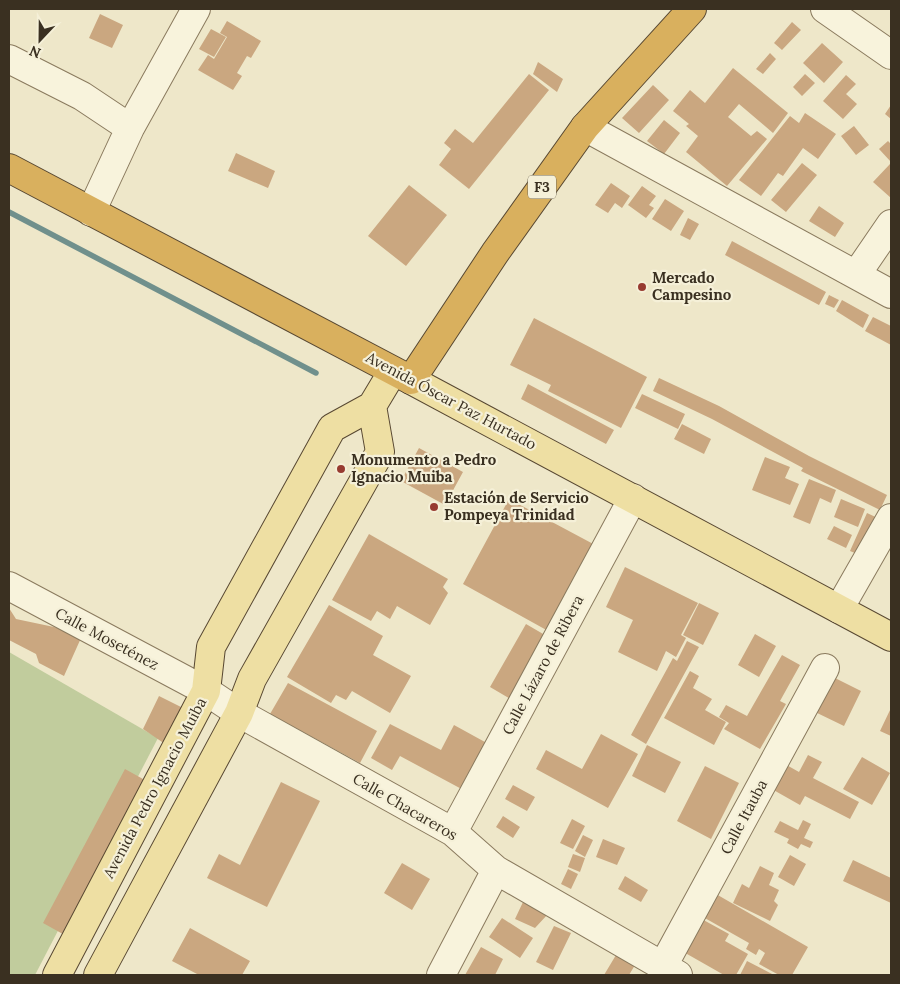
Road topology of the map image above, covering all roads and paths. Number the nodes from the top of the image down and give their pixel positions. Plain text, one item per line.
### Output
1 (196, 9) edge
2 (692, 9) edge
3 (825, 9) edge
4 (891, 55) edge
5 (9, 60) edge
6 (130, 128) junction
7 (585, 128) junction
8 (9, 168) edge
9 (91, 212) junction
10 (891, 224) edge
11 (856, 274) junction
12 (891, 294) edge
13 (402, 376) junction
14 (372, 406) junction
15 (632, 498) junction
16 (891, 518) edge
17 (9, 586) edge
18 (839, 609) junction
19 (891, 636) edge
20 (825, 668) dead end
21 (206, 691) junction
22 (239, 713) junction
23 (453, 832) junction
24 (496, 870) junction
25 (671, 971) edge
26 (57, 975) edge
27 (98, 975) edge
28 (441, 975) edge

1 - 6 street
2 - 7 highway, F3
3 - 4 street
5 - 6 street
6 - 9 street
7 - 11 street
7 - 13 highway, F3
8 - 9 highway, Avenida Óscar Paz Hurtado
9 - 13 highway, Avenida Óscar Paz Hurtado
10 - 11 street
11 - 12 street
13 - 14 main road
13 - 15 main road, Avenida Óscar Paz Hurtado
14 - 21 main road, Avenida Pedro Ignacio Muiba
14 - 22 main road
15 - 18 main road, Avenida Óscar Paz Hurtado
15 - 23 street, Calle Lázaro de Ribera
16 - 18 street
17 - 21 street, Calle Moseténez
18 - 19 main road, Avenida Óscar Paz Hurtado
20 - 25 street, Calle Itauba
21 - 22 street, Calle Chacareros
21 - 26 main road, Avenida Pedro Ignacio Muiba
22 - 23 street, Calle Chacareros
22 - 27 main road
23 - 24 street, Calle Chacareros
24 - 25 street, Calle Chacareros
24 - 28 street

